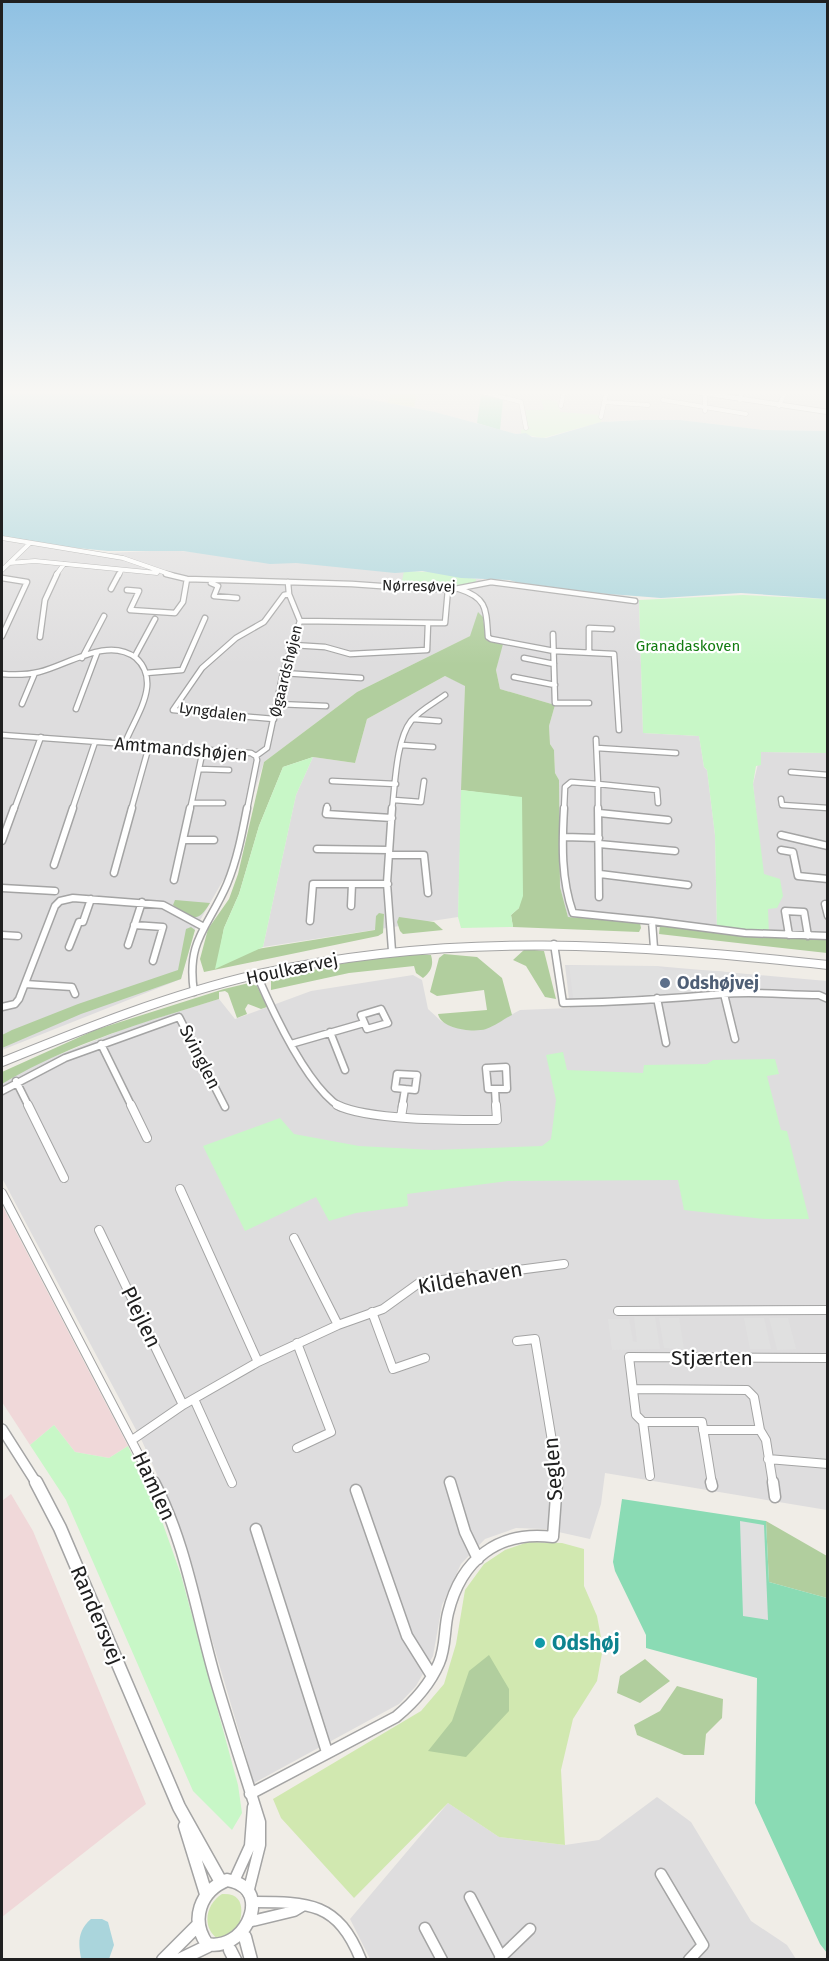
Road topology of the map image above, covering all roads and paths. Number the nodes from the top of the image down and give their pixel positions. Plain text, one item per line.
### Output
1 (2, 538) edge
2 (29, 544) junction
3 (2, 561) edge
4 (10, 562) junction
5 (64, 564) junction
6 (2, 570) edge
7 (121, 571) junction
8 (157, 572) junction
9 (2, 578) edge
10 (187, 579) junction
11 (201, 580) junction
12 (288, 582) junction
13 (111, 589) dead end
14 (448, 589) junction
15 (455, 589) junction
16 (127, 590) dead end
17 (289, 594) junction
18 (237, 598) dead end
19 (635, 601) dead end
20 (104, 616) dead end
21 (205, 618) dead end
22 (155, 619) dead end
23 (300, 621) junction
24 (428, 623) junction
25 (612, 629) dead end
26 (553, 634) dead end
27 (2, 636) edge
28 (40, 638) dead end
29 (293, 645) junction
30 (554, 651) junction
31 (589, 652) junction
32 (97, 653) junction
33 (135, 656) junction
34 (82, 658) junction
35 (524, 658) dead end
36 (554, 664) junction
37 (34, 673) junction
38 (146, 673) junction
39 (283, 673) junction
40 (2, 674) edge
41 (514, 676) dead end
42 (361, 678) dead end
43 (555, 685) junction
44 (445, 695) dead end
45 (589, 703) dead end
46 (22, 704) dead end
47 (277, 704) junction
48 (326, 706) dead end
49 (76, 709) dead end
50 (274, 719) junction
51 (413, 719) junction
52 (439, 721) dead end
53 (620, 730) dead end
54 (2, 735) edge
55 (41, 738) junction
56 (596, 739) dead end
57 (95, 742) junction
58 (125, 743) junction
59 (402, 745) junction
60 (149, 746) junction
61 (433, 747) dead end
62 (597, 748) junction
63 (203, 750) junction
64 (676, 753) dead end
65 (256, 756) junction
66 (199, 769) junction
67 (229, 770) dead end
68 (791, 772) dead end
69 (828, 775) edge
70 (332, 781) dead end
71 (424, 782) dead end
72 (396, 784) junction
73 (598, 784) junction
74 (781, 799) dead end
75 (393, 800) junction
76 (658, 802) dead end
77 (192, 803) junction
78 (223, 803) dead end
79 (327, 806) dead end
80 (828, 808) edge
81 (599, 813) junction
82 (392, 818) junction
83 (668, 820) dead end
84 (781, 835) dead end
85 (564, 837) junction
86 (185, 840) junction
87 (214, 840) dead end
88 (2, 841) edge
89 (599, 841) junction
90 (828, 846) edge
91 (317, 849) dead end
92 (781, 850) dead end
93 (675, 851) dead end
94 (389, 853) junction
95 (54, 865) dead end
96 (114, 873) dead end
97 (600, 874) junction
98 (828, 879) edge
99 (174, 880) dead end
100 (352, 884) junction
101 (388, 884) junction
102 (687, 885) dead end
103 (2, 888) edge
104 (55, 891) dead end
105 (428, 893) dead end
106 (599, 897) dead end
107 (91, 899) junction
108 (142, 902) junction
109 (825, 904) dead end
110 (351, 906) dead end
111 (828, 916) edge
112 (310, 921) dead end
113 (652, 921) junction
114 (134, 925) junction
115 (202, 926) junction
116 (2, 935) edge
117 (789, 935) junction
118 (18, 936) dead end
119 (808, 936) junction
120 (828, 936) edge
121 (554, 944) junction
122 (128, 945) dead end
123 (69, 947) dead end
124 (654, 948) junction
125 (392, 951) junction
126 (153, 960) dead end
127 (765, 960) junction
128 (828, 964) edge
129 (828, 969) edge
130 (257, 975) junction
131 (25, 984) junction
132 (194, 992) junction
133 (75, 994) dead end
134 (724, 994) junction
135 (657, 998) junction
136 (828, 999) edge
137 (2, 1007) edge
138 (364, 1023) dead end
139 (330, 1032) junction
140 (735, 1039) dead end
141 (666, 1043) dead end
142 (101, 1044) junction
143 (291, 1044) junction
144 (2, 1063) edge
145 (345, 1070) dead end
146 (16, 1081) junction
147 (405, 1089) dead end
148 (495, 1089) junction
149 (2, 1091) edge
150 (225, 1107) dead end
151 (401, 1117) junction
152 (147, 1138) dead end
153 (64, 1178) dead end
154 (180, 1189) dead end
155 (2, 1193) edge
156 (99, 1230) dead end
157 (294, 1238) dead end
158 (564, 1264) dead end
159 (828, 1310) edge
160 (618, 1311) dead end
161 (372, 1312) junction
162 (338, 1325) junction
163 (517, 1341) dead end
164 (297, 1343) junction
165 (425, 1358) dead end
166 (828, 1358) edge
167 (258, 1362) junction
168 (633, 1389) junction
169 (194, 1399) junction
170 (183, 1405) junction
171 (643, 1422) junction
172 (2, 1429) edge
173 (703, 1430) junction
174 (760, 1431) junction
175 (132, 1440) junction
176 (297, 1448) dead end
177 (768, 1459) junction
178 (828, 1464) edge
179 (650, 1476) dead end
180 (450, 1482) dead end
181 (232, 1483) dead end
182 (712, 1486) dead end
183 (356, 1490) dead end
184 (775, 1497) dead end
185 (256, 1529) dead end
186 (478, 1559) junction
187 (432, 1677) junction
188 (327, 1752) junction
189 (251, 1797) junction
190 (179, 1807) junction
191 (661, 1874) dead end
192 (227, 1881) junction
193 (206, 1894) junction
194 (470, 1897) dead end
195 (249, 1898) junction
196 (304, 1905) junction
197 (252, 1921) junction
198 (198, 1924) junction
199 (424, 1928) dead end
200 (530, 1929) dead end
201 (245, 1937) junction
202 (208, 1946) junction
203 (233, 1955) edge
204 (500, 1958) edge
205 (163, 1959) edge
206 (178, 1959) edge
207 (250, 1959) edge
208 (361, 1959) edge
209 (442, 1959) edge
210 (688, 1959) edge

1 - 2 street, Nørresøvej
2 - 4 street
2 - 8 street, Nørresøvej
3 - 4 street
4 - 5 street
4 - 6 street
5 - 7 street
5 - 28 street
7 - 8 street
7 - 13 street
8 - 10 street, Nørresøvej
9 - 27 street
10 - 11 street, Nørresøvej
10 - 16 street
11 - 12 street, Nørresøvej
11 - 18 street
12 - 14 street, Nørresøvej
12 - 17 street, Øgaardshøjen
14 - 15 street, Nørresøvej
14 - 24 street
15 - 19 street, Nørresøvej
15 - 30 street
17 - 23 street, Øgaardshøjen
17 - 50 street, Lyngdalen
20 - 34 street
21 - 38 street
22 - 33 street
23 - 24 street
23 - 29 street, Øgaardshøjen
24 - 29 street
25 - 31 street
26 - 30 street
29 - 39 street, Øgaardshøjen
30 - 31 street
30 - 36 street
31 - 53 street
32 - 33 street
32 - 34 street
32 - 49 street
33 - 38 street
34 - 37 street
35 - 36 street
36 - 43 street
37 - 40 street
37 - 46 street
38 - 58 street
39 - 42 street
39 - 47 street, Øgaardshøjen
41 - 43 street
43 - 45 street
44 - 51 street
47 - 48 street
47 - 50 street, Øgaardshøjen
50 - 65 street, Øgaardshøjen
51 - 52 street
51 - 59 street
54 - 55 street, Amtmandshøjen
55 - 57 street, Amtmandshøjen
55 - 88 street
56 - 62 street
57 - 58 street, Amtmandshøjen
57 - 95 street
58 - 60 street, Amtmandshøjen
59 - 61 street
59 - 72 street
60 - 63 street, Amtmandshøjen
60 - 96 street
62 - 64 street
62 - 73 street
63 - 65 street, Amtmandshøjen
63 - 66 street
65 - 115 street, Amtmandshøjen
66 - 67 street
66 - 77 street
68 - 69 street
70 - 72 street
71 - 75 street
72 - 75 street
73 - 76 street
73 - 81 street
73 - 85 street
74 - 80 street
75 - 82 street
77 - 78 street
77 - 86 street
79 - 82 street
81 - 83 street
81 - 89 street
82 - 94 street
84 - 90 street
85 - 89 street
85 - 113 street
86 - 87 street
86 - 99 street
89 - 93 street
89 - 97 street
91 - 94 street
92 - 98 street
94 - 101 street
94 - 105 street
97 - 102 street
97 - 106 street
100 - 101 street
100 - 110 street
100 - 112 street
101 - 125 street
103 - 104 street
107 - 108 street
107 - 123 street
107 - 131 street
108 - 114 street
108 - 115 street
109 - 111 street
113 - 117 street
113 - 124 street
114 - 122 street
114 - 126 street
115 - 132 street, Amtmandshøjen
116 - 118 street
117 - 119 street
117 - 119 street
119 - 120 street
121 - 124 street, Houlkærvej
121 - 125 street, Houlkærvej
121 - 135 street
124 - 127 street, Houlkærvej
125 - 130 street, Houlkærvej
127 - 128 street, Houlkærvej
127 - 129 street, Houlkærvej
130 - 132 street, Houlkærvej
130 - 143 street
131 - 133 street
131 - 137 street
132 - 144 street, Houlkærvej
134 - 135 street
134 - 136 street
134 - 140 street
135 - 141 street
138 - 139 street
139 - 143 street
139 - 145 street
142 - 146 street, Svinglen
142 - 150 street, Svinglen
142 - 152 street
143 - 151 street
146 - 149 street, Svinglen
146 - 153 street
147 - 151 street
148 - 148 street
148 - 151 street
154 - 167 street
155 - 175 street, Hamlen
156 - 170 street, Plejlen
157 - 162 street
158 - 161 street, Kildehaven
159 - 160 street
161 - 162 street
161 - 165 street
162 - 164 street
163 - 186 street, Seglen
164 - 167 street
164 - 176 street
166 - 168 street, Stjærten
167 - 169 street
168 - 171 street, Stjærten
168 - 174 street, Stjærten
169 - 170 street
169 - 181 street
170 - 175 street
171 - 173 street
171 - 179 street, Stjærten
172 - 190 street, Randersvej
173 - 174 street
173 - 182 street
174 - 177 street, Stjærten
175 - 189 street, Hamlen
177 - 178 street
177 - 184 street, Stjærten
180 - 186 street
183 - 187 street
185 - 188 street
186 - 187 street, Seglen
187 - 188 street, Seglen
188 - 189 street, Seglen
189 - 192 street, Hamlen
189 - 195 street, Hamlen
190 - 192 street, Randersvej
190 - 193 street, Randersvej
191 - 210 street
192 - 193 street
192 - 195 street
193 - 198 street
194 - 204 street
195 - 196 street
195 - 197 street
196 - 197 street
196 - 208 street
197 - 201 street
198 - 202 street
198 - 205 street
199 - 209 street
200 - 204 street
201 - 203 street
201 - 207 street
202 - 203 street
202 - 206 street

